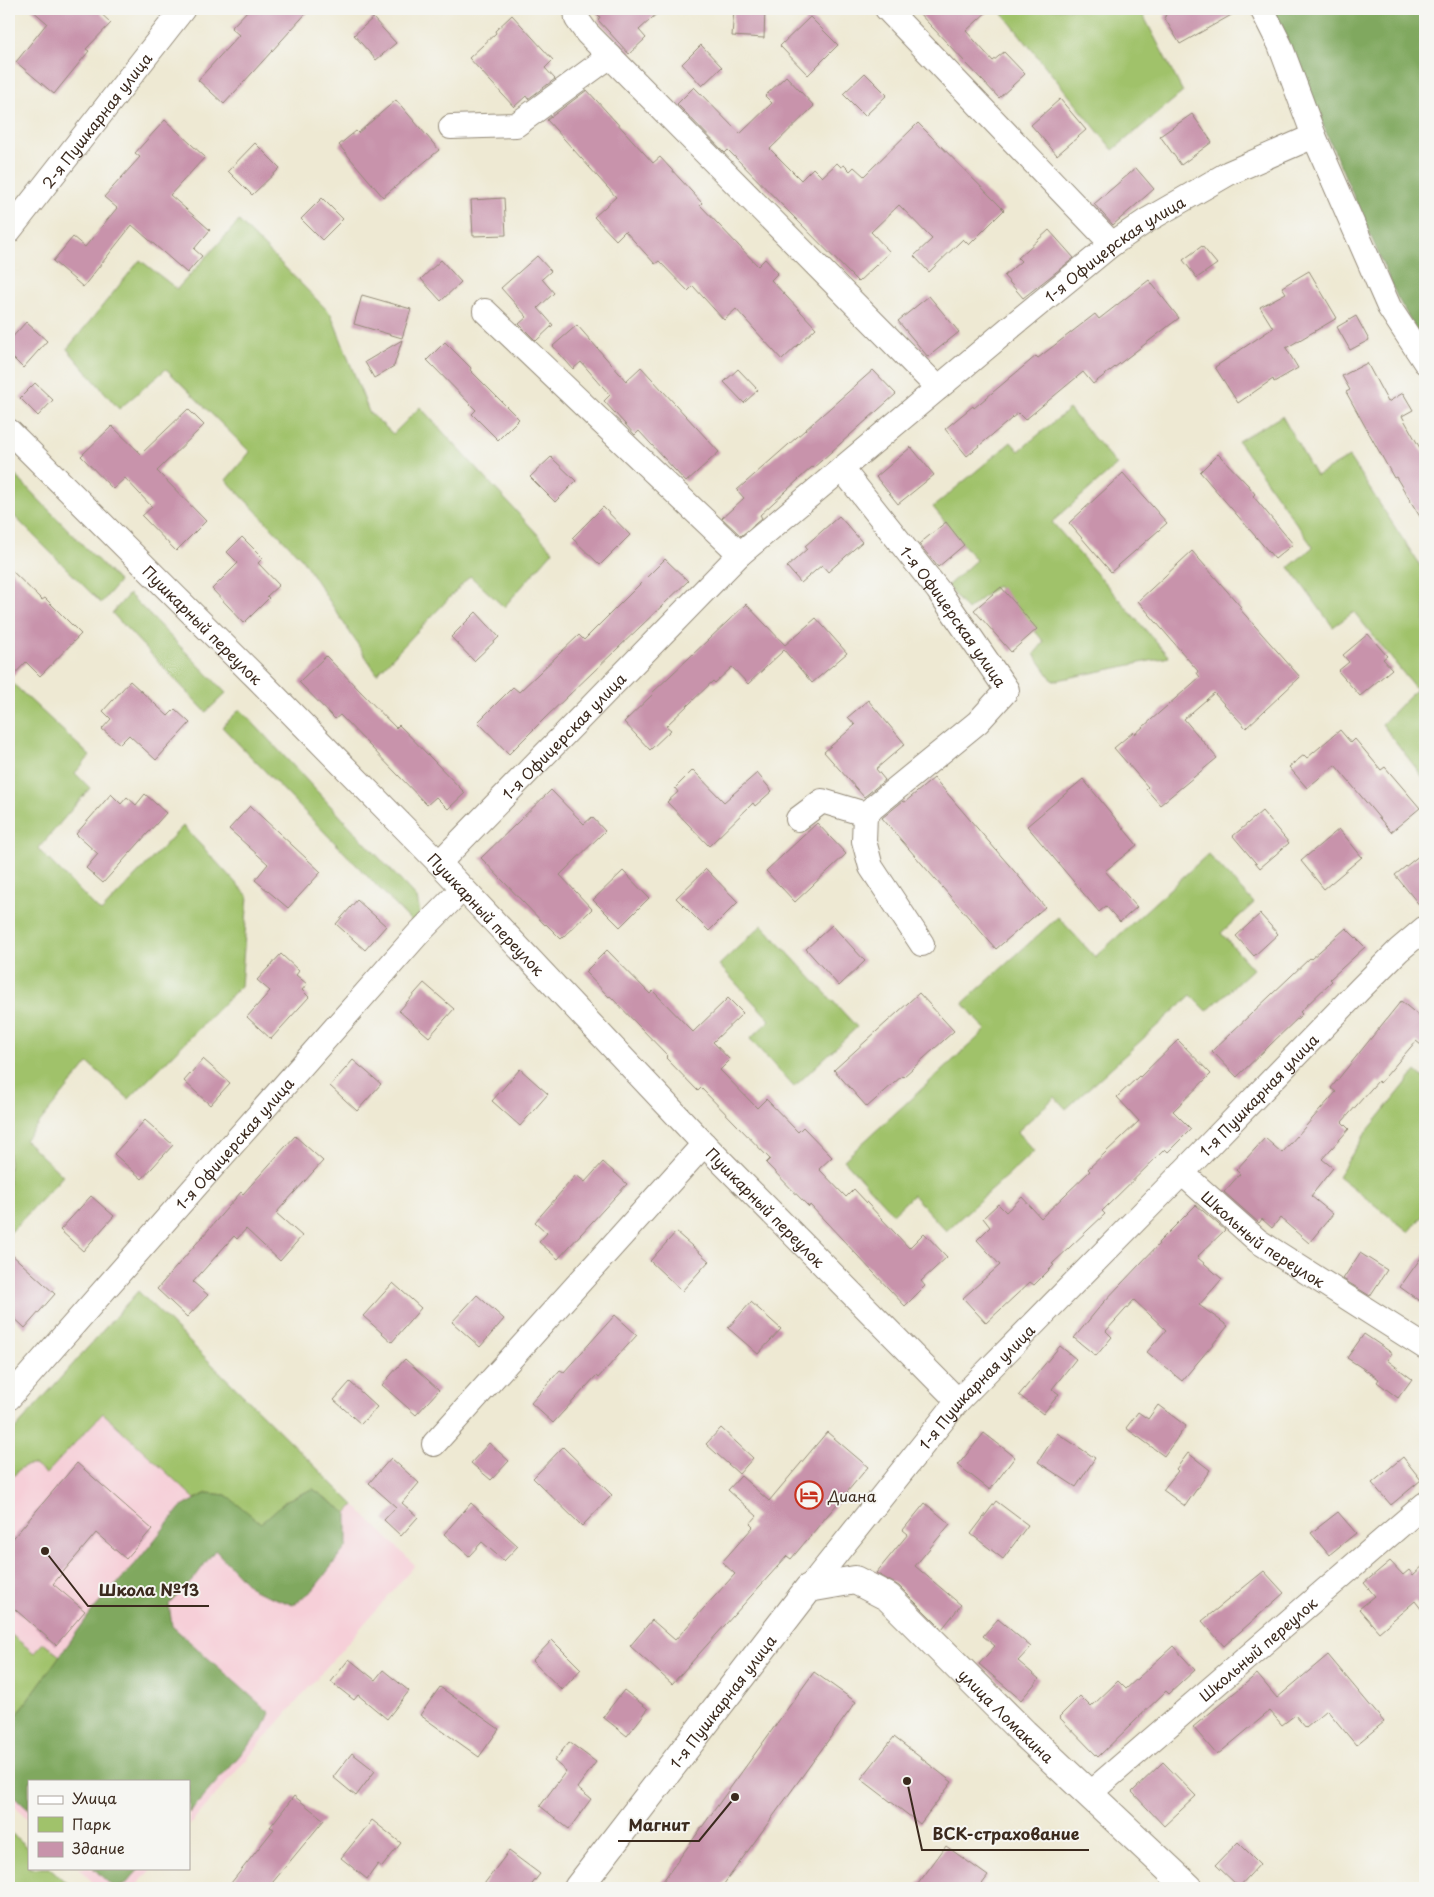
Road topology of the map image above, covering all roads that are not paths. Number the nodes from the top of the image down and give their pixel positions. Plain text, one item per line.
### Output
1 (184, 9) edge
2 (576, 9) edge
3 (887, 9) edge
4 (1262, 9) edge
5 (610, 56) junction
6 (451, 127) dead end
7 (1314, 136) junction
8 (9, 231) edge
9 (1112, 244) junction
10 (485, 311) dead end
11 (1425, 362) edge
12 (938, 388) junction
13 (9, 431) edge
14 (842, 469) junction
15 (740, 554) junction
16 (865, 814) junction
17 (798, 819) dead end
18 (439, 863) junction
19 (462, 889) junction
20 (1425, 928) edge
21 (922, 944) dead end
22 (704, 1144) junction
23 (1182, 1173) junction
24 (1425, 1348) edge
25 (9, 1398) edge
26 (958, 1400) junction
27 (434, 1444) dead end
28 (1425, 1504) edge
29 (809, 1588) junction
30 (1090, 1793) junction
31 (578, 1888) edge
32 (1189, 1888) edge

1 - 8 street, 2-я Пушкарная улица
2 - 5 street
3 - 9 street
4 - 7 street
5 - 6 street
5 - 12 street
7 - 9 street, 1-я Офицерская улица
7 - 11 street
9 - 12 street, 1-я Офицерская улица
10 - 15 street
12 - 14 street, 1-я Офицерская улица
13 - 18 street, Пушкарный переулок
14 - 15 street, 1-я Офицерская улица
14 - 16 street, 1-я Офицерская улица
15 - 18 street, 1-я Офицерская улица
16 - 17 street
16 - 21 street
18 - 19 street, Пушкарный переулок
19 - 22 street, Пушкарный переулок
19 - 25 street, 1-я Офицерская улица
20 - 23 street, 1-я Пушкарная улица
22 - 26 street, Пушкарный переулок
22 - 27 street
23 - 24 street, Школьный переулок
23 - 26 street, 1-я Пушкарная улица
26 - 29 street, 1-я Пушкарная улица
28 - 30 street, Школьный переулок
29 - 30 main road, улица Ломакина
29 - 31 main road, 1-я Пушкарная улица
30 - 32 main road, улица Ломакина

